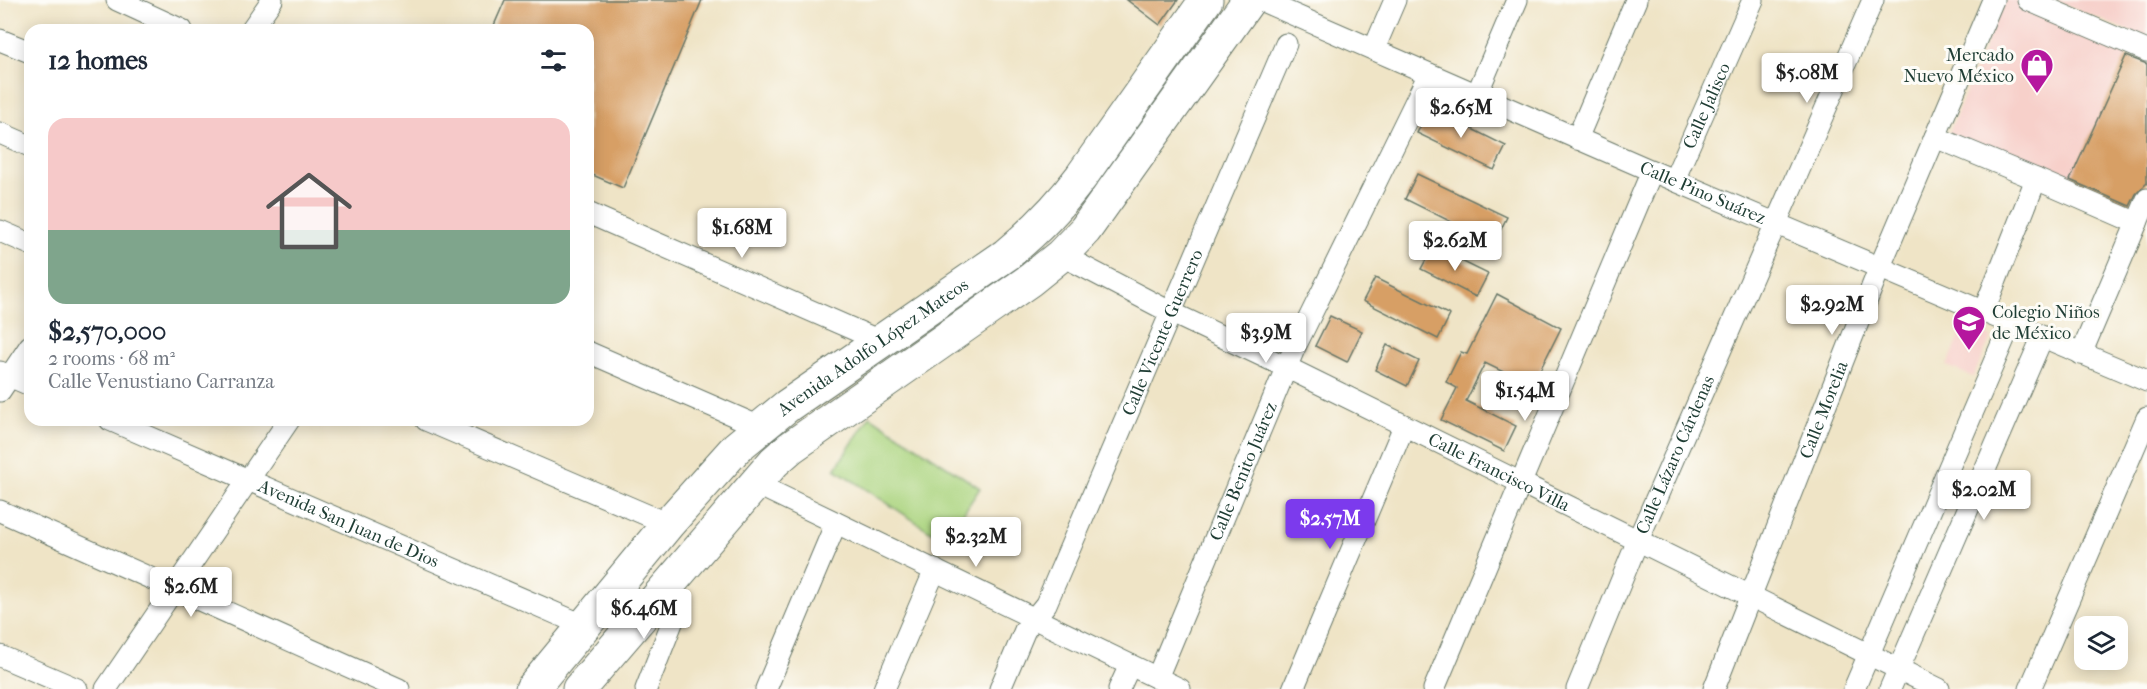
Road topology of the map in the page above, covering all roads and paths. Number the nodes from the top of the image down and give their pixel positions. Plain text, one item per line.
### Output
1 (117, 0) edge
2 (272, 0) edge
3 (1206, 0) edge
4 (1249, 0) edge
5 (1260, 0) edge
6 (1395, 0) edge
7 (1517, 0) edge
8 (1636, 0) edge
9 (1754, 0) edge
10 (1873, 0) edge
11 (1993, 0) edge
12 (2028, 0) edge
13 (169, 24) edge
14 (255, 24) edge
15 (0, 40) edge
16 (1286, 44) dead end
17 (1374, 49) junction
18 (24, 50) edge
19 (2147, 51) edge
20 (1429, 74) junction
21 (1477, 94) junction
22 (0, 133) edge
23 (1935, 137) junction
24 (1577, 139) junction
25 (24, 143) edge
26 (1652, 171) junction
27 (2036, 178) junction
28 (1674, 180) junction
29 (2147, 199) edge
30 (594, 216) edge
31 (1776, 223) junction
32 (2137, 223) junction
33 (0, 231) edge
34 (24, 241) edge
35 (1061, 255) junction
36 (1879, 268) junction
37 (1170, 312) junction
38 (1983, 313) junction
39 (2010, 325) junction
40 (2042, 338) junction
41 (880, 341) junction
42 (24, 354) edge
43 (2081, 354) junction
44 (594, 355) edge
45 (1286, 367) junction
46 (3, 380) edge
47 (2147, 381) edge
48 (24, 384) edge
49 (2147, 418) edge
50 (124, 426) edge
51 (285, 426) edge
52 (440, 426) edge
53 (1404, 426) junction
54 (760, 427) junction
55 (249, 481) junction
56 (1521, 482) junction
57 (754, 483) junction
58 (0, 511) edge
59 (836, 523) junction
60 (668, 524) junction
61 (1638, 540) junction
62 (935, 570) junction
63 (175, 590) junction
64 (1752, 596) junction
65 (679, 605) dead end
66 (1035, 618) junction
67 (585, 626) junction
68 (1869, 654) junction
69 (0, 656) edge
70 (1130, 665) junction
71 (1899, 669) junction
72 (1157, 678) junction
73 (77, 689) edge
74 (106, 689) edge
75 (399, 689) edge
76 (532, 689) edge
77 (579, 689) edge
78 (645, 689) edge
79 (766, 689) edge
80 (885, 689) edge
81 (1000, 689) edge
82 (1119, 689) edge
83 (1180, 689) edge
84 (1293, 689) edge
85 (1434, 689) edge
86 (1577, 689) edge
87 (1714, 689) edge
88 (1854, 689) edge
89 (1890, 689) edge
90 (1939, 689) edge
91 (2030, 689) edge

1 - 13 street
2 - 14 street
3 - 41 main road, Avenida Adolfo López Mateos
4 - 35 main road, Avenida Adolfo López Mateos
5 - 17 street, Calle Pino Suárez
6 - 17 street
7 - 21 street
8 - 24 street
9 - 28 street, Calle Jalisco
10 - 31 street, Calle Lázaro Cárdenas
11 - 23 street, Calle Morelia
12 - 19 street
15 - 18 street
16 - 37 street, Calle Vicente Guerrero
17 - 20 street, Calle Pino Suárez
20 - 21 street, Calle Pino Suárez
20 - 45 street, Calle Benito Juárez
21 - 24 street, Calle Pino Suárez
22 - 25 street
23 - 27 street
23 - 36 street, Calle Morelia
24 - 26 street, Calle Pino Suárez
26 - 28 street, Calle Pino Suárez
26 - 56 street
27 - 32 street
27 - 38 street
28 - 31 street, Calle Pino Suárez
29 - 32 street
30 - 41 street
31 - 36 street, Calle Pino Suárez
31 - 61 street, Calle Lázaro Cárdenas
32 - 43 street
33 - 34 street
35 - 37 street, Calle Francisco Villa
35 - 57 main road, Avenida Adolfo López Mateos
36 - 38 street, Calle Pino Suárez
36 - 64 street, Calle Morelia
37 - 45 street, Calle Francisco Villa
37 - 66 street, Calle Vicente Guerrero
38 - 39 street, Calle Pino Suárez
39 - 40 street, Calle Pino Suárez
39 - 68 street
40 - 43 street, Calle Pino Suárez
40 - 71 street
41 - 54 main road, Avenida Adolfo López Mateos
42 - 46 street
43 - 47 street, Calle Pino Suárez
44 - 54 street
45 - 53 street, Calle Francisco Villa
45 - 72 street, Calle Benito Juárez
46 - 48 street
49 - 91 street
50 - 55 street, Avenida San Juan de Dios
51 - 55 street
52 - 60 street
53 - 56 street, Calle Francisco Villa
53 - 84 street
54 - 60 main road, Avenida Adolfo López Mateos
55 - 63 street
55 - 67 street, Avenida San Juan de Dios
56 - 61 street, Calle Francisco Villa
56 - 85 street
57 - 59 street
57 - 77 main road, Avenida Adolfo López Mateos
58 - 63 street
59 - 62 street
59 - 79 street
60 - 67 main road, Avenida Adolfo López Mateos
61 - 64 street, Calle Francisco Villa
61 - 86 street, Calle Lázaro Cárdenas
62 - 66 street
62 - 80 street
63 - 74 street
63 - 75 street
64 - 68 street, Calle Francisco Villa
64 - 87 street, Calle Morelia
65 - 78 street
66 - 70 street
66 - 81 street, Calle Vicente Guerrero
67 - 76 main road, Avenida Adolfo López Mateos
68 - 71 street, Calle Francisco Villa
68 - 88 street
69 - 73 street
70 - 72 street
70 - 82 street
71 - 89 street
71 - 90 street, Calle Francisco Villa
72 - 83 street

